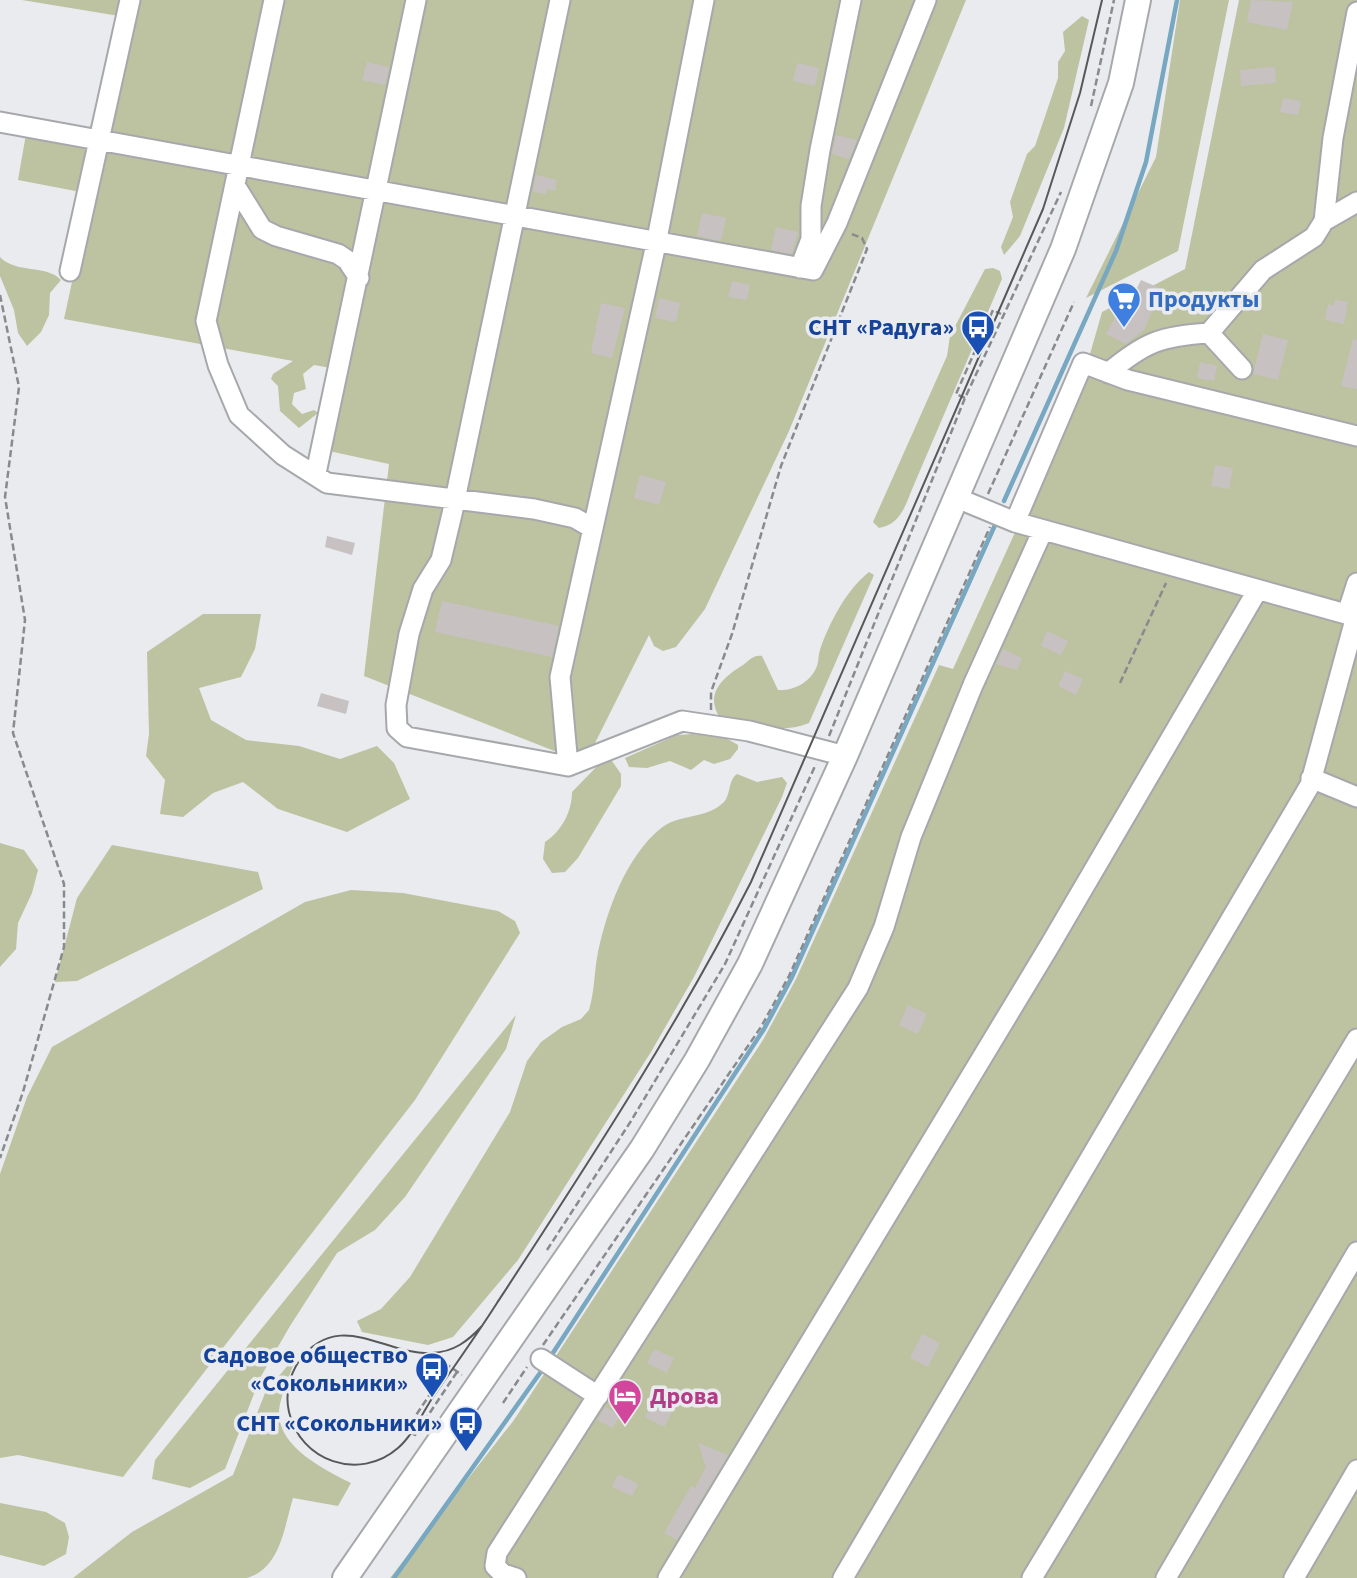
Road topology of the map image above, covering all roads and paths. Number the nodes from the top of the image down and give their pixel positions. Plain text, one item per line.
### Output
1 (130, 0) edge
2 (274, 0) edge
3 (416, 0) edge
4 (560, 0) edge
5 (704, 0) edge
6 (851, 0) edge
7 (926, 0) edge
8 (1114, 0) edge
9 (1138, 0) edge
10 (1357, 12) edge
11 (1089, 113) dead end
12 (0, 122) edge
13 (100, 141) junction
14 (238, 178) junction
15 (1065, 184) dead end
16 (378, 191) junction
17 (1357, 202) edge
18 (516, 218) junction
19 (1324, 222) junction
20 (834, 228) junction
21 (656, 244) junction
22 (800, 268) junction
23 (70, 271) dead end
24 (359, 278) junction
25 (0, 295) edge
26 (1074, 302) dead end
27 (1001, 314) junction
28 (1209, 333) junction
29 (1242, 369) dead end
30 (1108, 373) junction
31 (965, 398) junction
32 (1357, 436) edge
33 (316, 473) junction
34 (957, 498) junction
35 (455, 499) junction
36 (981, 509) junction
37 (1015, 522) junction
38 (592, 528) junction
39 (1043, 530) junction
40 (1173, 567) junction
41 (1357, 583) edge
42 (1257, 591) junction
43 (1353, 616) edge
44 (1120, 683) dead end
45 (717, 726) junction
46 (834, 752) junction
47 (568, 766) junction
48 (1311, 778) junction
49 (1357, 797) edge
50 (1357, 1039) edge
51 (0, 1158) edge
52 (1357, 1252) edge
53 (540, 1260) dead end
54 (541, 1359) dead end
55 (457, 1372) junction
56 (464, 1377) dead end
57 (598, 1396) junction
58 (1357, 1470) edge
59 (491, 1572) edge
60 (345, 1578) edge
61 (516, 1578) edge
62 (668, 1578) edge
63 (843, 1578) edge
64 (1032, 1578) edge
65 (1166, 1578) edge
66 (1294, 1578) edge

1 - 13 street
2 - 14 street
3 - 16 street
4 - 18 street
5 - 21 street
6 - 22 street
7 - 20 street
8 - 11 path
9 - 34 main road
10 - 19 street
12 - 13 street
13 - 14 street
13 - 23 street
14 - 16 street
14 - 24 street
14 - 33 street
15 - 27 path
16 - 18 street
16 - 24 street
17 - 19 street
18 - 21 street
18 - 35 street
19 - 28 street
20 - 22 street
20 - 45 path
21 - 22 street
21 - 38 street
24 - 33 street
25 - 51 path
26 - 36 path
27 - 31 path
27 - 31 path
28 - 29 street
28 - 30 street
30 - 32 street
30 - 37 street
31 - 46 path
33 - 35 street
34 - 36 street
34 - 46 main road
35 - 38 street
35 - 47 street
36 - 37 street
37 - 39 street
38 - 47 street
39 - 40 street
39 - 57 street
40 - 42 street
40 - 44 path
41 - 43 street
42 - 43 street
42 - 62 street
43 - 48 street
45 - 46 street
45 - 47 street
46 - 53 path
46 - 60 main road
48 - 49 street
48 - 63 street
50 - 64 street
52 - 65 street
54 - 57 street
55 - 55 path
55 - 56 path
57 - 59 street
58 - 66 street
59 - 61 street

